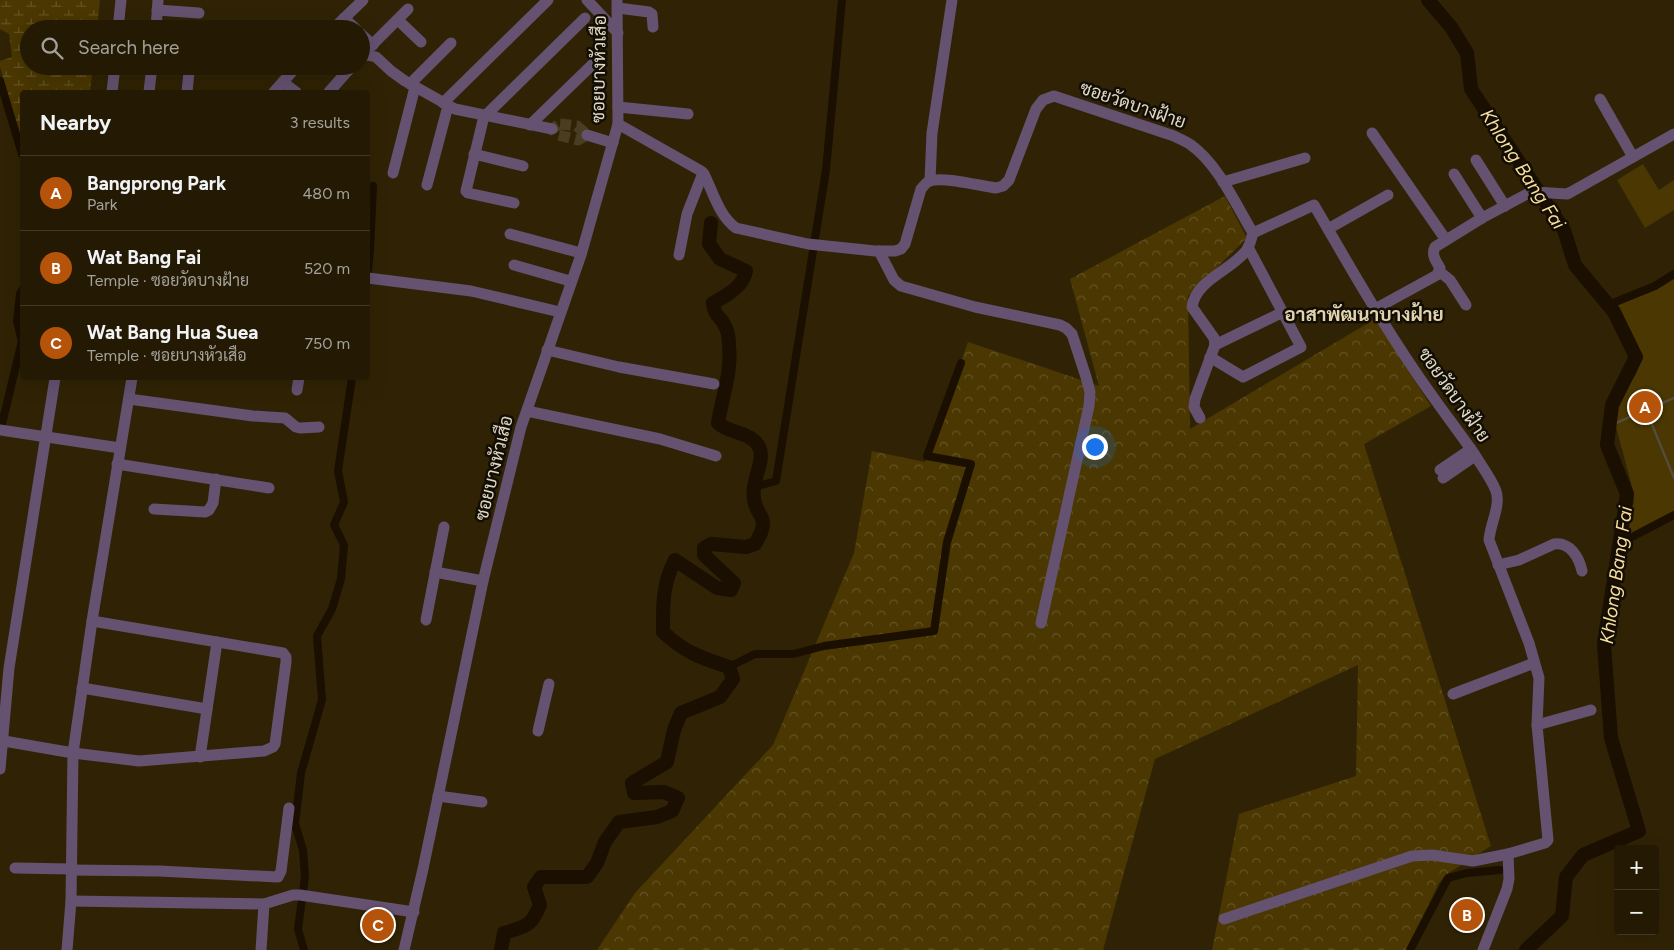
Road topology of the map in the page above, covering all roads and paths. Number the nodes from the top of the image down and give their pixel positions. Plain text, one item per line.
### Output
1 (121, 0) edge
2 (363, 0) edge
3 (548, 0) edge
4 (587, 0) edge
5 (952, 0) edge
6 (617, 4) edge
7 (158, 5) edge
8 (408, 9) dead end
9 (199, 14) dead end
10 (344, 18) edge
11 (585, 18) dead end
12 (119, 20) edge
13 (157, 20) edge
14 (398, 20) junction
15 (652, 27) dead end
16 (618, 33) junction
17 (370, 42) edge
18 (421, 42) dead end
19 (451, 43) dead end
20 (373, 45) junction
21 (370, 48) edge
22 (370, 55) edge
23 (594, 62) dead end
24 (114, 75) edge
25 (151, 75) edge
26 (189, 75) edge
27 (289, 75) edge
28 (341, 75) edge
29 (283, 82) junction
30 (413, 86) junction
31 (112, 90) edge
32 (150, 90) edge
33 (187, 90) edge
34 (276, 90) edge
35 (293, 90) edge
36 (330, 90) edge
37 (1600, 99) dead end
38 (446, 105) junction
39 (618, 107) junction
40 (688, 114) dead end
41 (484, 116) junction
42 (618, 124) junction
43 (530, 125) junction
44 (552, 129) tunnel mouth
45 (1372, 133) dead end
46 (1674, 134) edge
47 (587, 135) dead end
48 (612, 143) junction
49 (474, 154) junction
50 (1305, 158) dead end
51 (1633, 158) junction
52 (1476, 160) dead end
53 (523, 166) dead end
54 (393, 173) dead end
55 (703, 173) junction
56 (1454, 174) dead end
57 (930, 181) junction
58 (1223, 182) junction
59 (427, 185) dead end
60 (1388, 195) dead end
61 (514, 203) dead end
62 (1505, 206) junction
63 (1482, 218) junction
64 (1328, 229) junction
65 (1253, 232) junction
66 (510, 234) dead end
67 (1446, 240) junction
68 (1248, 247) junction
69 (879, 251) junction
70 (581, 252) junction
71 (679, 255) dead end
72 (514, 266) dead end
73 (1440, 272) junction
74 (371, 278) edge
75 (570, 281) junction
76 (1466, 305) dead end
77 (1375, 309) junction
78 (560, 312) junction
79 (1283, 312) junction
80 (1215, 345) junction
81 (546, 350) junction
82 (1210, 357) junction
83 (55, 380) edge
84 (132, 380) edge
85 (299, 380) edge
86 (714, 384) dead end
87 (297, 390) dead end
88 (129, 399) junction
89 (526, 411) junction
90 (1200, 418) dead end
91 (319, 427) dead end
92 (3, 430) edge
93 (46, 437) junction
94 (120, 448) junction
95 (1473, 453) junction
96 (716, 456) dead end
97 (117, 464) junction
98 (1441, 474) dead end
99 (216, 479) junction
100 (269, 488) dead end
101 (154, 509) dead end
102 (444, 527) dead end
103 (1498, 565) junction
104 (1582, 571) dead end
105 (435, 572) junction
106 (483, 581) junction
107 (426, 620) dead end
108 (92, 621) junction
109 (1041, 623) dead end
110 (217, 642) junction
111 (1534, 663) junction
112 (549, 684) dead end
113 (82, 688) junction
114 (1453, 694) dead end
115 (207, 709) junction
116 (1591, 710) dead end
117 (1537, 726) junction
118 (538, 731) dead end
119 (4, 741) junction
120 (73, 753) junction
121 (200, 757) junction
122 (0, 769) edge
123 (438, 796) junction
124 (482, 802) dead end
125 (289, 808) dead end
126 (1508, 854) junction
127 (15, 868) dead end
128 (71, 870) junction
129 (71, 901) junction
130 (264, 904) junction
131 (414, 912) junction
132 (1224, 919) dead end
133 (67, 950) edge
134 (261, 950) edge
135 (404, 950) edge
136 (1483, 950) edge

1 - 12 street
2 - 10 street
3 - 38 street
4 - 16 street
5 - 57 street
6 - 15 street
6 - 16 street, ซอยบางหัวเสือ
7 - 9 street
7 - 13 street
8 - 14 street
11 - 41 street
14 - 18 street
14 - 20 street
16 - 39 street, ซอยบางหัวเสือ
17 - 20 street
19 - 30 street
20 - 21 street
22 - 30 street
23 - 43 street
24 - 31 street
25 - 32 street
26 - 33 street
27 - 29 street
28 - 36 street
29 - 34 street
29 - 35 street
30 - 38 street
30 - 54 street
37 - 51 street
38 - 41 street
38 - 59 street
39 - 40 street
39 - 42 street, ซอยบางหัวเสือ
41 - 43 street
41 - 49 street
42 - 48 street, ซอยบางหัวเสือ
42 - 55 street
43 - 44 street
45 - 67 street
46 - 51 street
47 - 48 street
48 - 70 street, ซอยบางหัวเสือ
49 - 53 street
49 - 61 street
50 - 58 street
51 - 62 street
52 - 62 street
55 - 69 street
55 - 71 street
56 - 63 street
57 - 58 street, ซอยวัดบางฝ้าย
57 - 69 street
58 - 65 street, ซอยวัดบางฝ้าย
60 - 64 street
62 - 63 street
63 - 67 street
64 - 65 street, ซอยวัดบางฝ้าย
64 - 77 street, ซอยวัดบางฝ้าย
65 - 68 street
66 - 70 street
67 - 73 street
68 - 79 street
68 - 80 street
69 - 109 street
70 - 75 street, ซอยบางหัวเสือ
72 - 75 street
73 - 76 street
73 - 77 street
74 - 78 street
75 - 78 street, ซอยบางหัวเสือ
77 - 95 street, ซอยวัดบางฝ้าย
78 - 81 street, ซอยบางหัวเสือ
79 - 80 street
79 - 82 street
80 - 82 street
81 - 86 street
81 - 89 street, ซอยบางหัวเสือ
82 - 90 street
83 - 93 street
84 - 88 street
85 - 87 street
88 - 91 street
88 - 94 street
89 - 96 street
89 - 106 street, ซอยบางหัวเสือ
92 - 93 street
93 - 94 street
93 - 119 street
94 - 97 street
95 - 98 street
95 - 103 street, ซอยวัดบางฝ้าย
97 - 99 street
97 - 108 street
99 - 100 street
99 - 101 street
102 - 105 street
103 - 104 street
103 - 111 street, ซอยวัดบางฝ้าย
105 - 106 street
105 - 107 street
106 - 123 street, ซอยบางหัวเสือ
108 - 110 street
108 - 113 street
110 - 115 street
110 - 121 street
111 - 114 street
111 - 117 street, ซอยวัดบางฝ้าย
112 - 118 street
113 - 115 street
113 - 120 street
115 - 121 street
116 - 117 street
117 - 126 street, ซอยวัดบางฝ้าย
119 - 120 street
119 - 122 street
120 - 121 street
120 - 128 street
123 - 124 street
123 - 131 street, ซอยบางหัวเสือ
125 - 128 street
126 - 132 street
126 - 136 street
127 - 128 street
128 - 129 street
129 - 130 street
129 - 133 street
130 - 131 street
130 - 134 street
131 - 135 street, ซอยบางหัวเสือ

